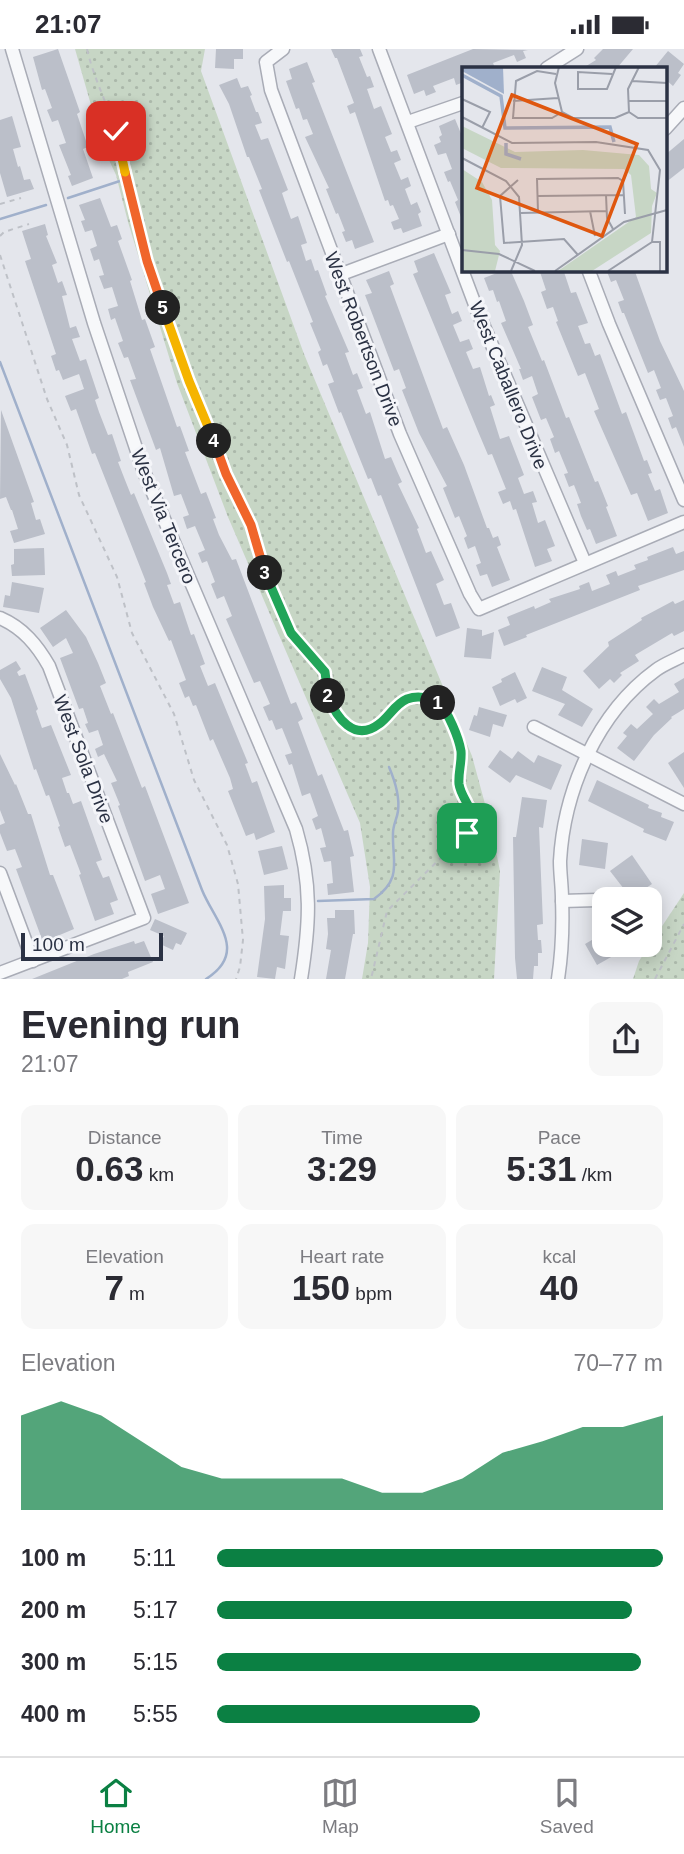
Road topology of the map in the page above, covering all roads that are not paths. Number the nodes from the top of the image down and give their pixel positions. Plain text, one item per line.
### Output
1 (12, 49) edge
2 (283, 49) edge
3 (379, 49) edge
4 (577, 49) edge
5 (549, 67) edge
6 (462, 104) edge
7 (684, 108) edge
8 (408, 122) junction
9 (666, 128) edge
10 (449, 234) junction
11 (462, 269) edge
12 (463, 271) edge
13 (589, 271) edge
14 (339, 275) junction
15 (684, 500) edge
16 (684, 522) edge
17 (585, 563) junction
18 (0, 618) edge
19 (684, 655) edge
20 (534, 727) dead end
21 (588, 754) junction
22 (684, 804) edge
23 (0, 873) edge
24 (592, 900) edge
25 (562, 901) junction
26 (33, 961) junction
27 (0, 973) edge
28 (301, 979) edge
29 (558, 979) edge

1 - 28 street, West Via Tercero
2 - 14 street, West Robertson Drive
3 - 8 street, West Caballero Drive
4 - 5 street
6 - 8 street
7 - 9 street
8 - 10 street, West Caballero Drive
10 - 11 street, West Caballero Drive
10 - 14 street
12 - 17 street, West Caballero Drive
13 - 15 street
14 - 17 street, West Robertson Drive
16 - 17 street
18 - 26 street, West Sola Drive
19 - 21 street
20 - 21 street
21 - 22 street
21 - 25 street
23 - 26 street
24 - 25 street
25 - 29 street
26 - 27 street

